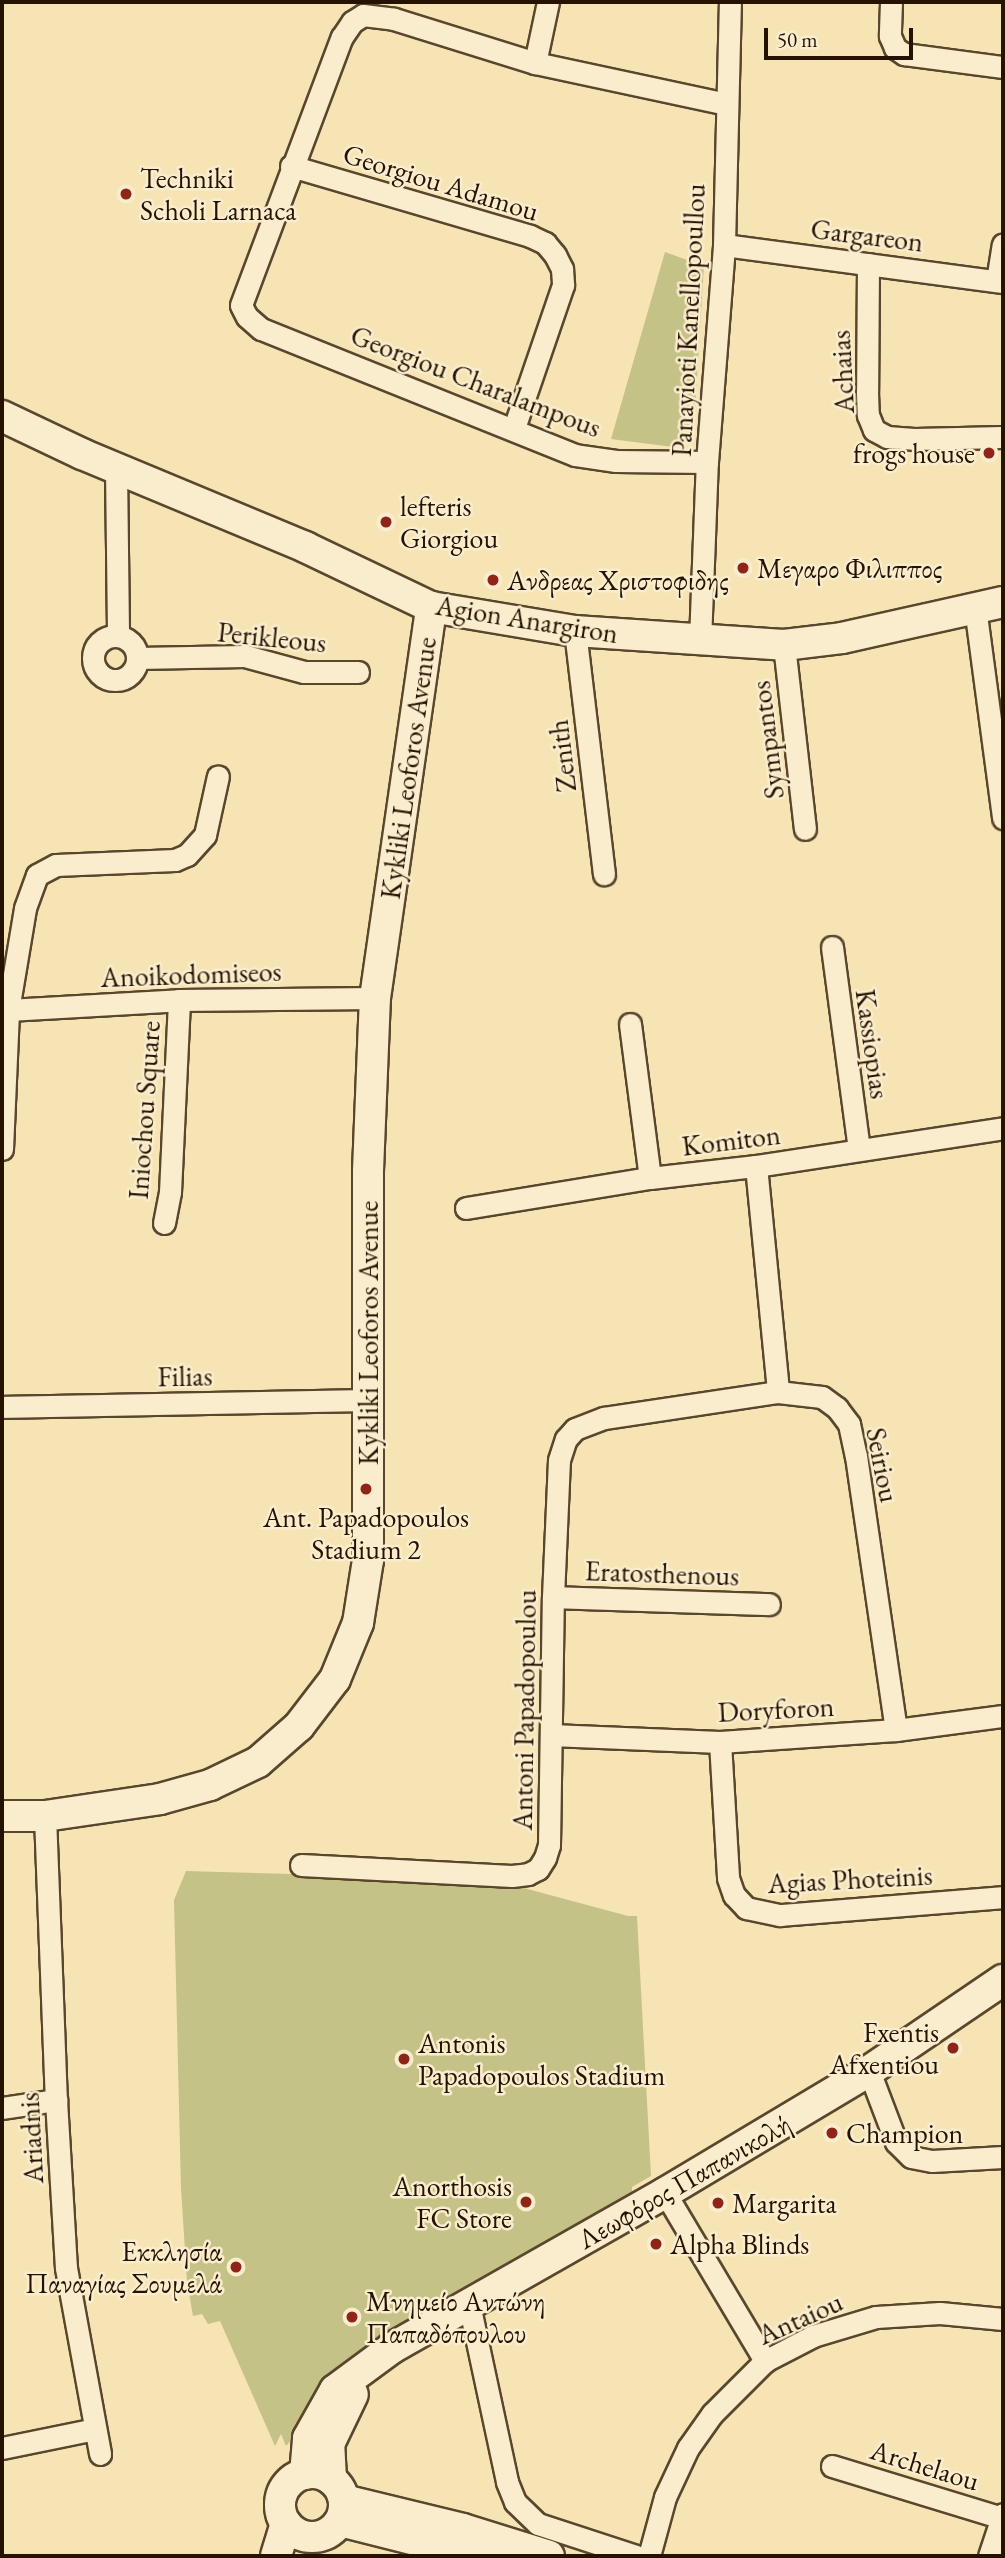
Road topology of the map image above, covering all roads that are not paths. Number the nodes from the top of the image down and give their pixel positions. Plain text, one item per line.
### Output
1 (548, 2) edge
2 (730, 2) edge
3 (891, 2) edge
4 (535, 63) junction
5 (1003, 67) edge
6 (726, 104) junction
7 (291, 166) junction
8 (1003, 244) edge
9 (724, 245) junction
10 (867, 264) junction
11 (1000, 281) edge
12 (2, 416) edge
13 (514, 428) junction
14 (1003, 437) edge
15 (707, 462) junction
16 (116, 468) junction
17 (989, 605) edge
18 (431, 607) junction
19 (575, 631) junction
20 (118, 636) junction
21 (700, 641) junction
22 (784, 645) junction
23 (137, 658) junction
24 (359, 672) dead end
25 (218, 776) dead end
26 (1003, 818) edge
27 (805, 829) dead end
28 (604, 874) dead end
29 (832, 947) dead end
30 (375, 998) junction
31 (179, 1000) junction
32 (8, 1010) junction
33 (630, 1024) dead end
34 (1003, 1128) edge
35 (2, 1149) edge
36 (859, 1149) junction
37 (756, 1166) junction
38 (650, 1178) junction
39 (466, 1208) dead end
40 (164, 1223) dead end
41 (778, 1392) junction
42 (369, 1400) junction
43 (2, 1408) edge
44 (604, 1418) joint
45 (553, 1597) junction
46 (769, 1604) dead end
47 (1003, 1716) edge
48 (895, 1730) junction
49 (551, 1735) junction
50 (720, 1742) junction
51 (2, 1816) edge
52 (46, 1816) junction
53 (301, 1865) dead end
54 (1003, 1897) edge
55 (1003, 1980) edge
56 (869, 2071) junction
57 (56, 2100) junction
58 (2, 2108) edge
59 (1003, 2157) edge
60 (666, 2193) junction
61 (469, 2304) junction
62 (1003, 2319) edge
63 (765, 2361) junction
64 (95, 2429) junction
65 (2, 2448) edge
66 (100, 2454) dead end
67 (832, 2466) dead end
68 (330, 2494) junction
69 (1003, 2516) edge
70 (286, 2524) junction
71 (313, 2537) junction
72 (463, 2554) edge
73 (276, 2556) edge
74 (290, 2556) edge
75 (549, 2556) edge
76 (636, 2556) edge
77 (649, 2556) edge
78 (989, 2556) edge

1 - 4 street
2 - 6 street, Panayioti Kanellopoullou
3 - 5 street
4 - 6 street
4 - 7 street
6 - 9 street, Panayioti Kanellopoullou
7 - 13 street, Georgiou Charalampous
7 - 13 street, Georgiou Adamou
8 - 11 street
9 - 10 street, Gargareon
9 - 15 street, Panayioti Kanellopoullou
10 - 11 street, Gargareon
10 - 14 street, Achaias
12 - 16 street, Agion Anargiron
13 - 15 street, Georgiou Charalampous
15 - 21 street, Panayioti Kanellopoullou
16 - 18 street, Agion Anargiron
16 - 20 street
17 - 22 street, Agion Anargiron
17 - 26 street
18 - 19 street, Agion Anargiron
18 - 30 street, Kykliki Leoforos Avenue
19 - 21 street, Agion Anargiron
19 - 28 street, Zenith
20 - 23 street
20 - 23 street
21 - 22 street, Agion Anargiron
22 - 27 street, Sympantos
23 - 24 street, Perikleous
25 - 32 street
29 - 36 street, Kassiopias
30 - 31 street, Anoikodomiseos
30 - 42 street, Kykliki Leoforos Avenue
31 - 32 street, Anoikodomiseos
31 - 40 street, Iniochou Square
32 - 35 street
33 - 38 street
34 - 36 street, Komiton
36 - 37 street, Komiton
37 - 38 street, Komiton
37 - 41 street
38 - 39 street, Komiton
41 - 44 street, Seiriou
41 - 48 street, Seiriou
42 - 43 street, Filias
42 - 52 street, Kykliki Leoforos Avenue
44 - 45 street, Antoni Papadopoulou
45 - 46 street, Eratosthenous
45 - 49 street, Antoni Papadopoulou
47 - 48 street, Doryforon
48 - 50 street, Doryforon
49 - 50 street, Doryforon
49 - 53 street, Antoni Papadopoulou
50 - 54 street, Agias Photeinis
51 - 52 street, Kykliki Leoforos Avenue
52 - 57 street, Ariadnis
55 - 56 street, Λεωφόρος Παπανικολή
56 - 59 street
56 - 60 street, Λεωφόρος Παπανικολή
57 - 58 street
57 - 64 street, Ariadnis
60 - 61 street, Λεωφόρος Παπανικολή
60 - 63 street
61 - 68 street, Λεωφόρος Παπανικολή
61 - 76 street
62 - 63 street, Antaiou
63 - 77 street, Antaiou
64 - 65 street
64 - 66 street, Ariadnis
67 - 69 street, Archelaou
68 - 70 street
68 - 71 street
68 - 72 street
68 - 75 street
69 - 78 street, Archelaou
70 - 71 street
70 - 73 street
71 - 74 street

